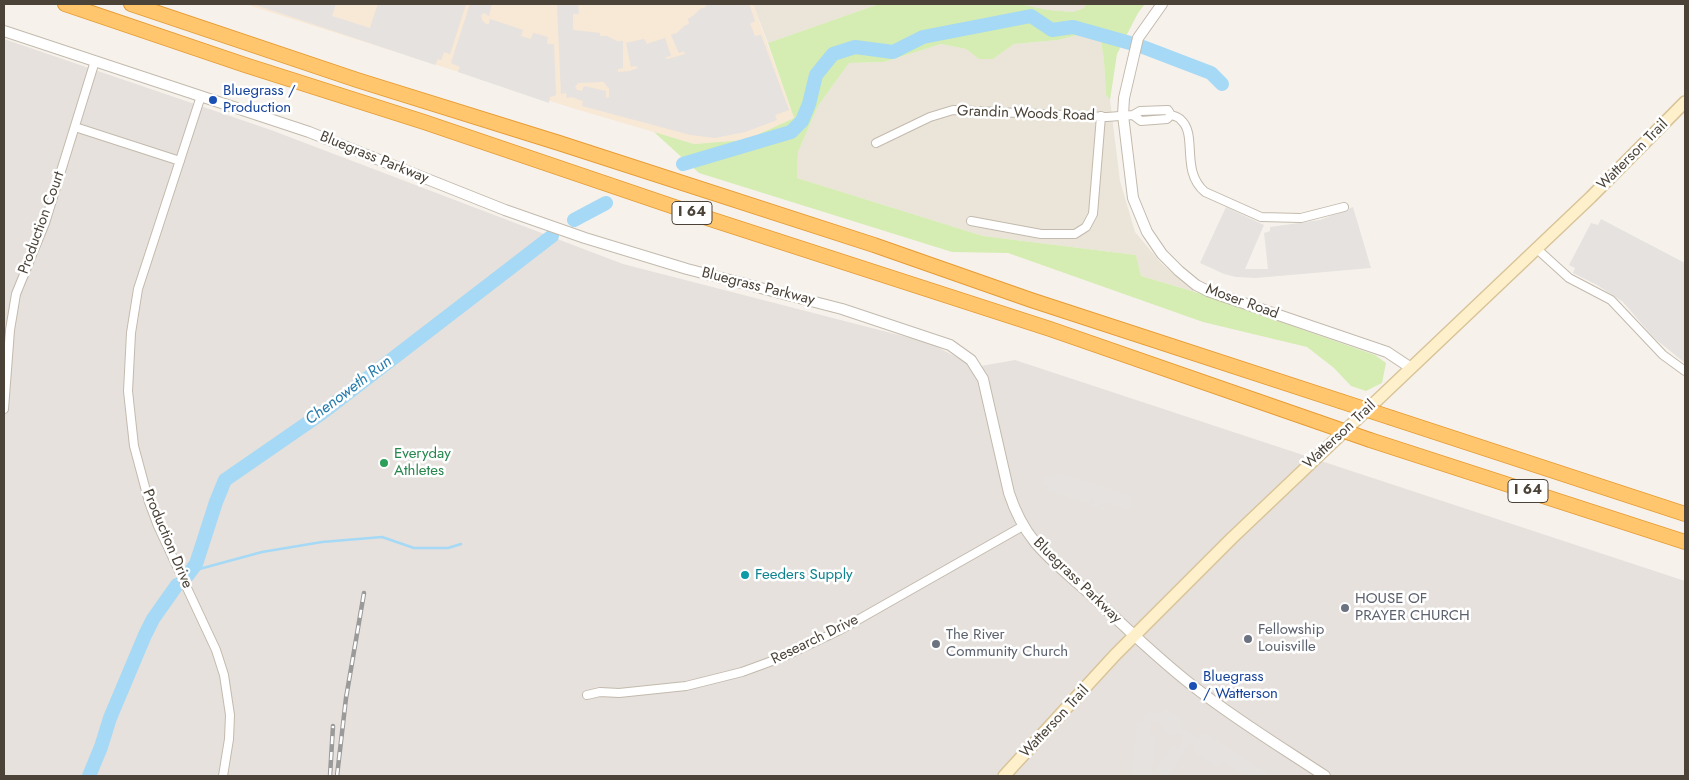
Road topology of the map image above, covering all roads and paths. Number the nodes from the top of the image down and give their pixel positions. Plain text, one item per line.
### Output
1 (65, 4) edge
2 (131, 4) edge
3 (1162, 4) edge
4 (4, 31) edge
5 (95, 61) junction
6 (201, 96) junction
7 (1685, 102) edge
8 (1128, 115) junction
9 (1101, 116) junction
10 (75, 127) junction
11 (876, 143) dead end
12 (180, 161) junction
13 (1344, 207) dead end
14 (971, 221) dead end
15 (1537, 249) junction
16 (1411, 368) junction
17 (1685, 371) edge
18 (4, 409) edge
19 (1685, 514) edge
20 (1023, 526) junction
21 (1685, 542) edge
22 (1135, 636) junction
23 (587, 694) dead end
24 (223, 776) edge
25 (1004, 776) edge
26 (1325, 776) edge

1 - 21 highway, I 64, bridge
2 - 19 highway, I 64, bridge
3 - 8 street, Moser Road
4 - 5 street, Bluegrass Parkway
5 - 6 street, Bluegrass Parkway
5 - 10 street, Production Court
6 - 12 street, Production Drive
6 - 20 street, Bluegrass Parkway
7 - 15 main road, Watterson Trail
8 - 9 street, Grandin Woods Road
8 - 13 street, Grandin Woods Road
8 - 16 street, Moser Road
9 - 11 street, Grandin Woods Road
9 - 14 street
10 - 12 street
10 - 18 street, Production Court
12 - 24 street, Production Drive
15 - 16 main road, Watterson Trail
15 - 17 street
16 - 22 main road, Watterson Trail
20 - 22 street, Bluegrass Parkway
20 - 23 street, Research Drive
22 - 25 main road, Watterson Trail
22 - 26 street, Bluegrass Parkway

